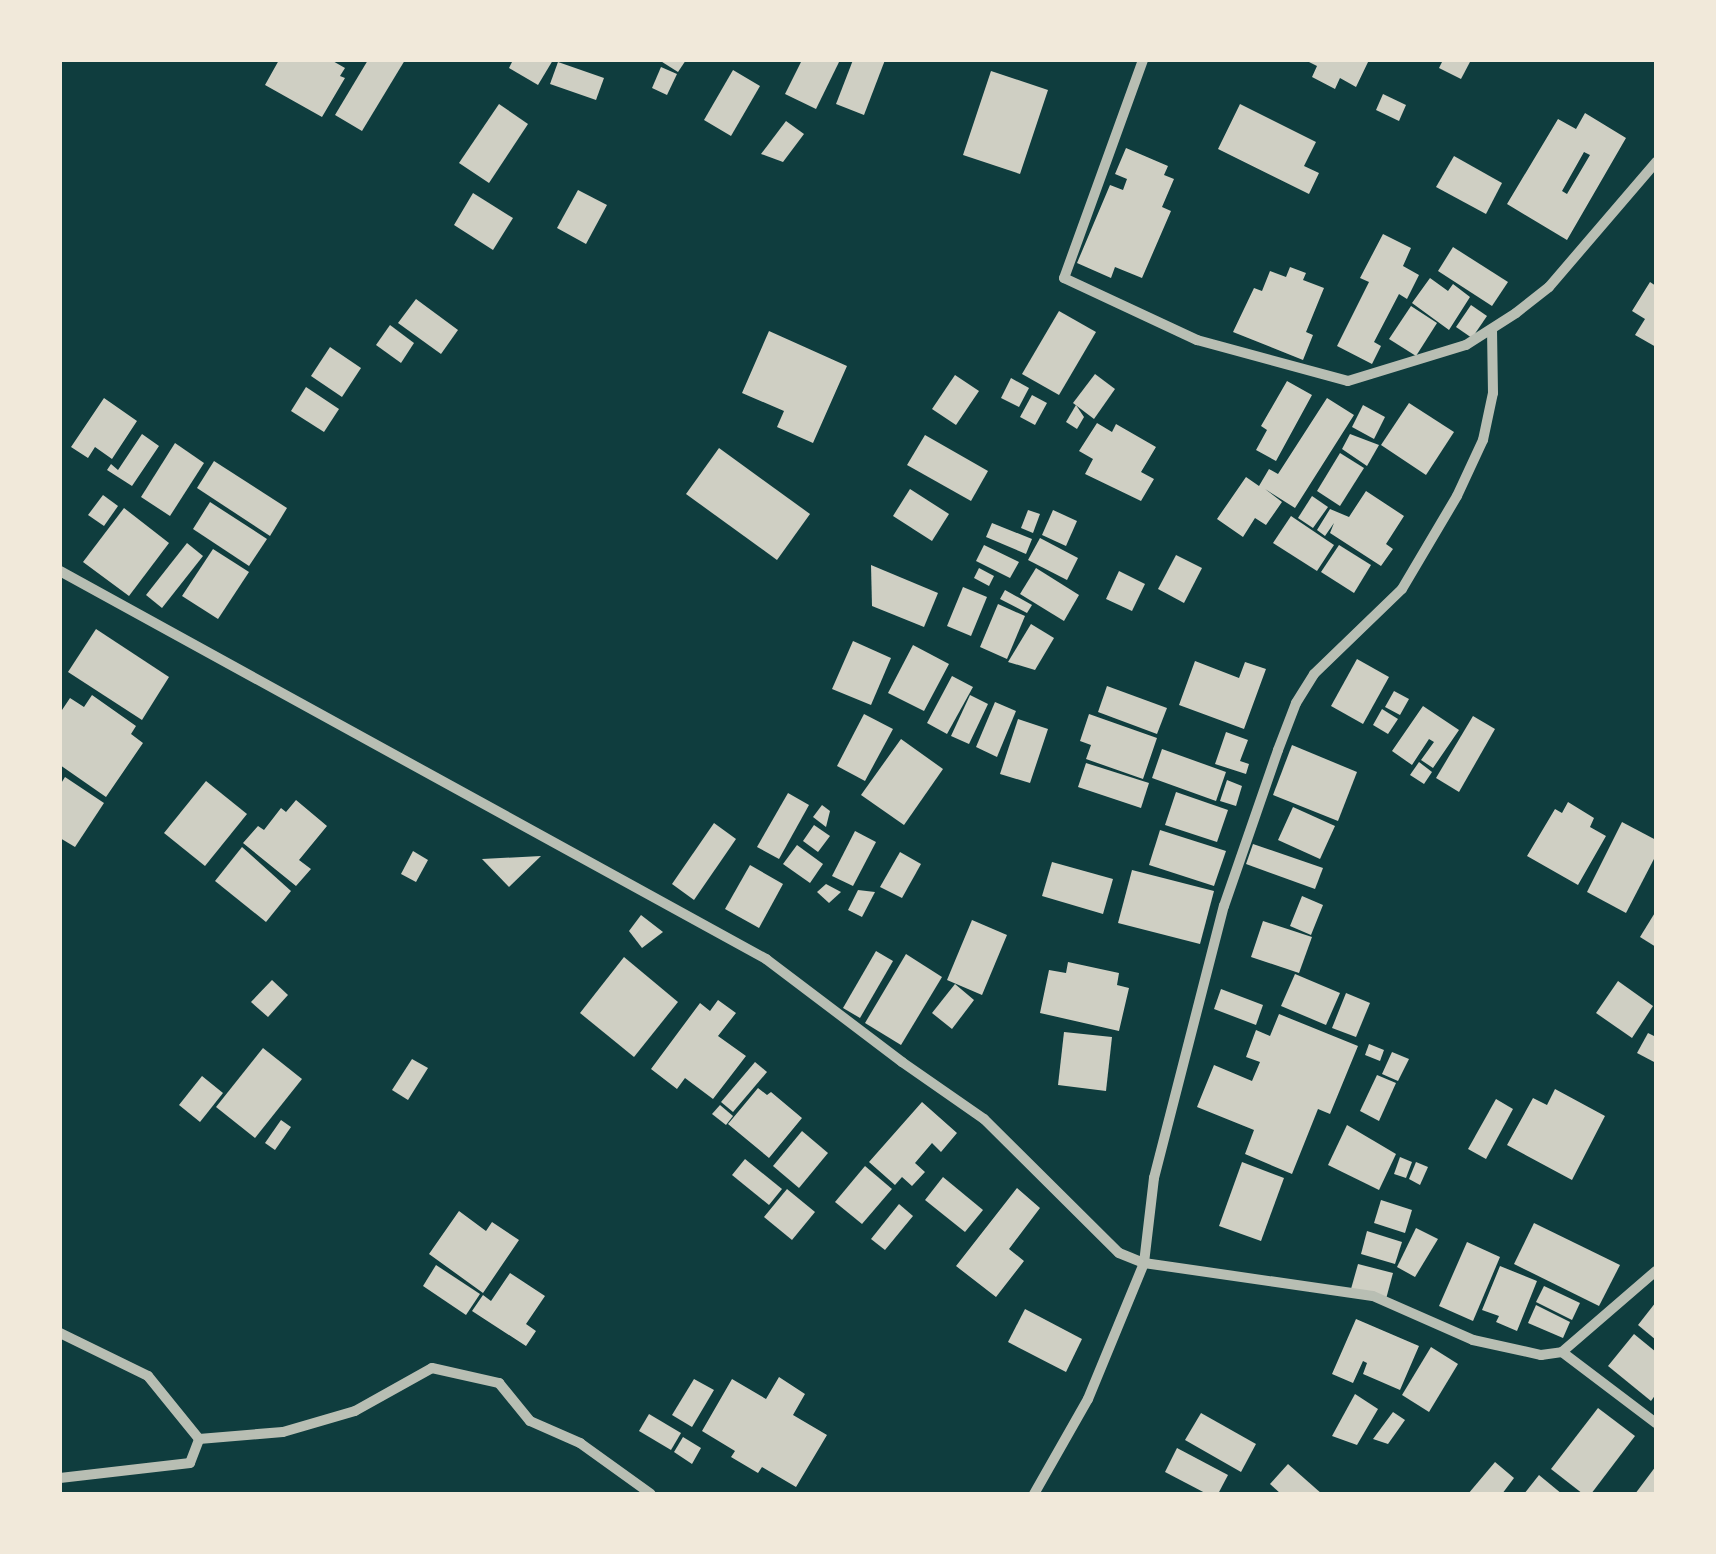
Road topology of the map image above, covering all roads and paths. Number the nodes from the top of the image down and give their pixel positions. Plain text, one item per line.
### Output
1 (1143, 60) edge
2 (1656, 162) edge
3 (1492, 328) junction
4 (60, 571) edge
5 (1144, 1263) junction
6 (1656, 1271) edge
7 (60, 1332) edge
8 (1562, 1352) junction
9 (1656, 1423) edge
10 (199, 1439) junction
11 (60, 1478) edge
12 (651, 1494) edge
13 (1034, 1494) edge

1 - 3 street
2 - 3 street
3 - 5 street
4 - 5 street
5 - 8 street
5 - 13 street
6 - 8 street
7 - 10 street
8 - 9 street
10 - 11 street
10 - 12 street

